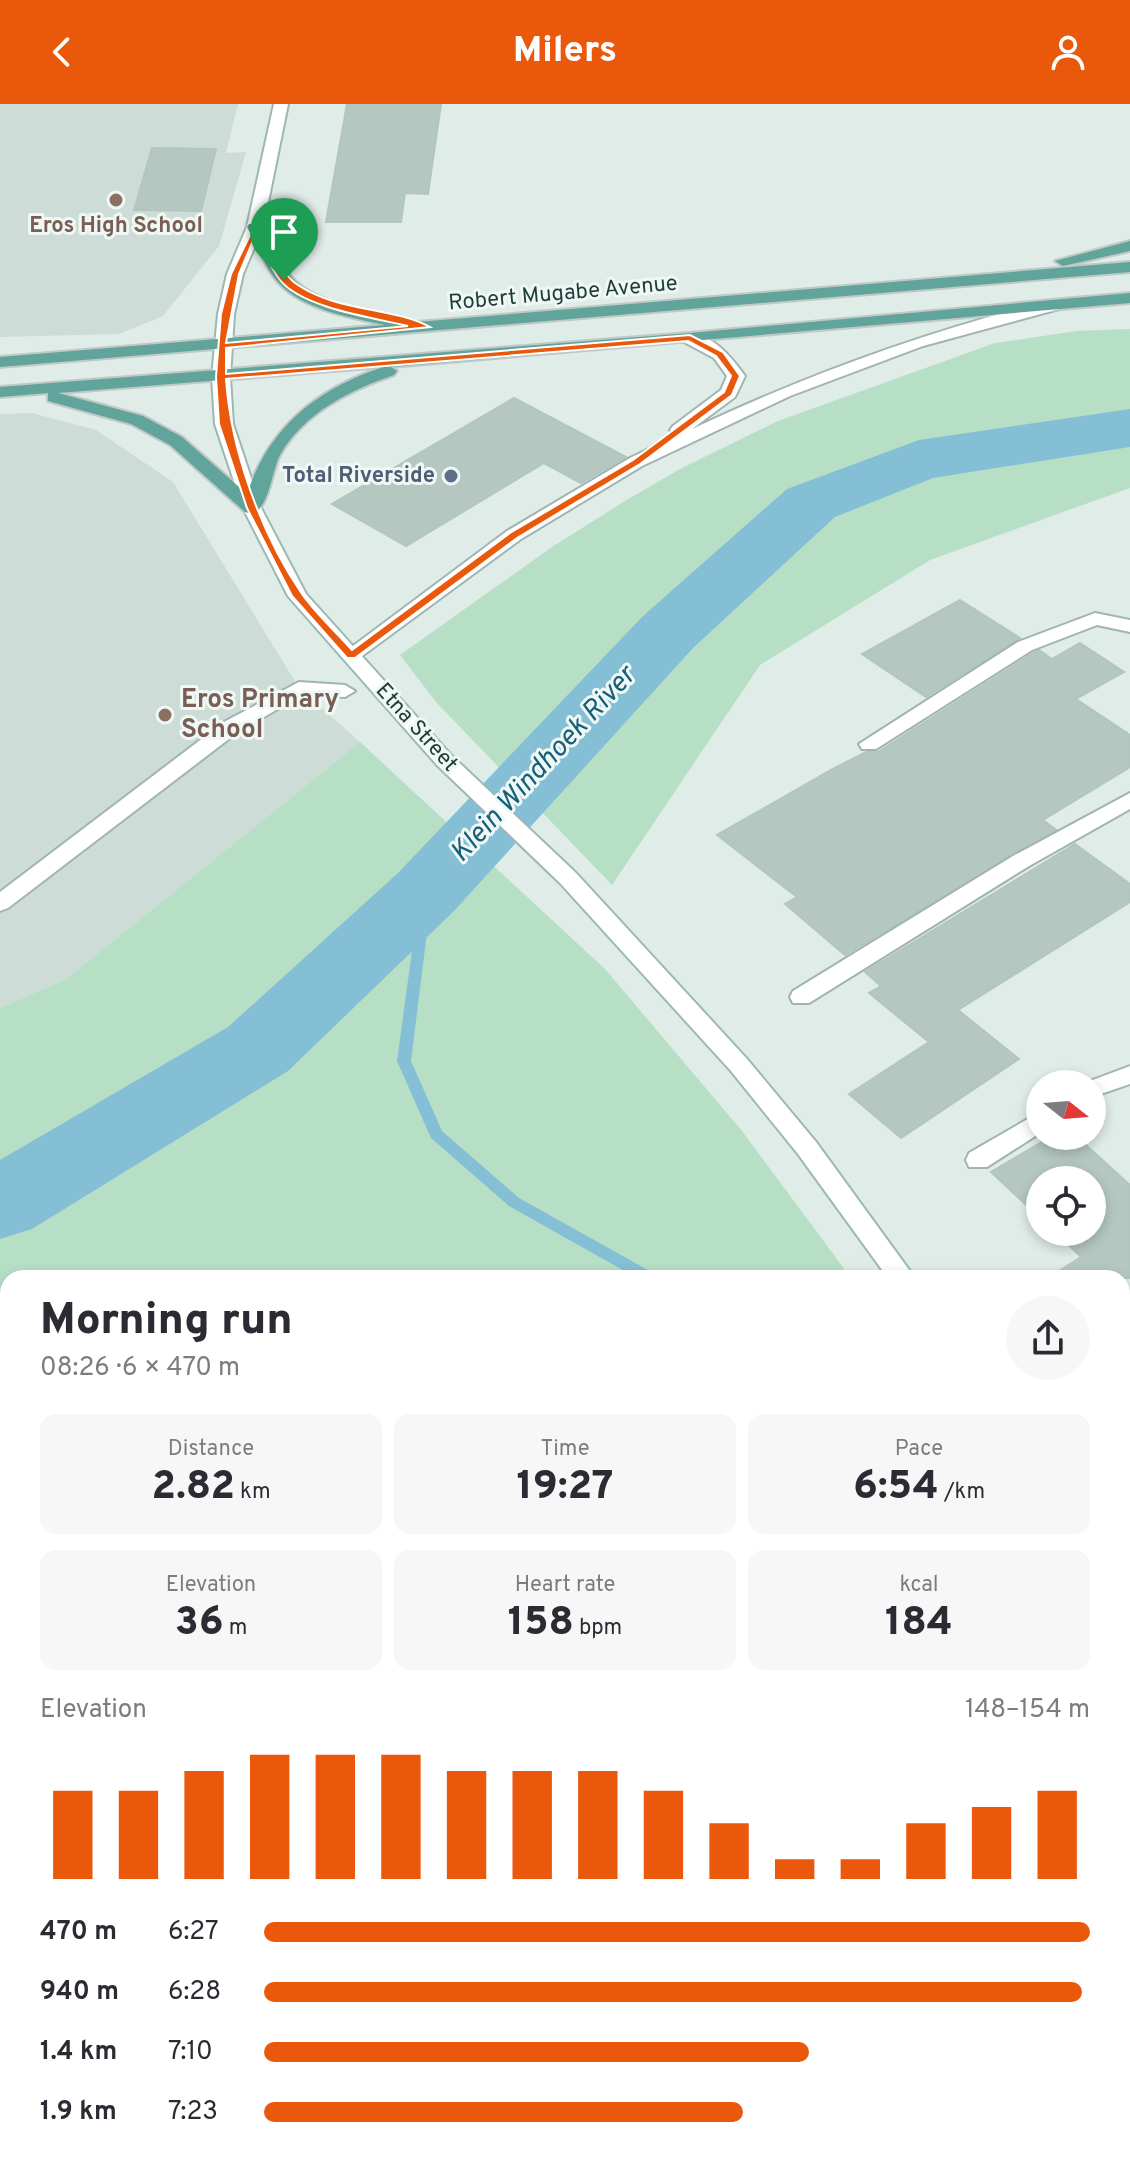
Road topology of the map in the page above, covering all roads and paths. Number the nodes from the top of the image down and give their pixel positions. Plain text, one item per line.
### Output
1 (281, 104) edge
2 (255, 227) junction
3 (1130, 246) edge
4 (1130, 267) edge
5 (959, 283) junction
6 (1130, 298) edge
7 (1053, 305) junction
8 (425, 327) junction
9 (690, 338) junction
10 (221, 346) junction
11 (440, 359) junction
12 (0, 362) edge
13 (221, 377) junction
14 (0, 392) edge
15 (32, 392) junction
16 (636, 462) junction
17 (252, 508) junction
18 (1130, 626) edge
19 (351, 655) junction
20 (345, 691) dead end
21 (869, 744) dead end
22 (1130, 800) edge
23 (0, 903) edge
24 (801, 997) dead end
25 (1130, 1075) edge
26 (1106, 1083) edge
27 (1026, 1130) edge
28 (978, 1160) dead end
29 (896, 1270) edge

1 - 2 street, Etna Street
2 - 8 main road
2 - 10 street, Etna Street
3 - 5 main road
4 - 5 main road, Robert Mugabe Avenue
5 - 8 main road, Robert Mugabe Avenue
6 - 7 main road
7 - 9 main road
7 - 16 street
8 - 10 main road, Robert Mugabe Avenue
9 - 11 main road
9 - 16 street
10 - 12 main road, Robert Mugabe Avenue
10 - 13 street, Etna Street
11 - 13 main road
11 - 17 main road
13 - 15 main road
13 - 17 street, Etna Street
14 - 15 main road
15 - 17 main road
16 - 19 street
17 - 19 street, Etna Street
18 - 21 street
19 - 29 street, Etna Street
20 - 23 street
22 - 24 street
25 - 26 street
27 - 28 street

